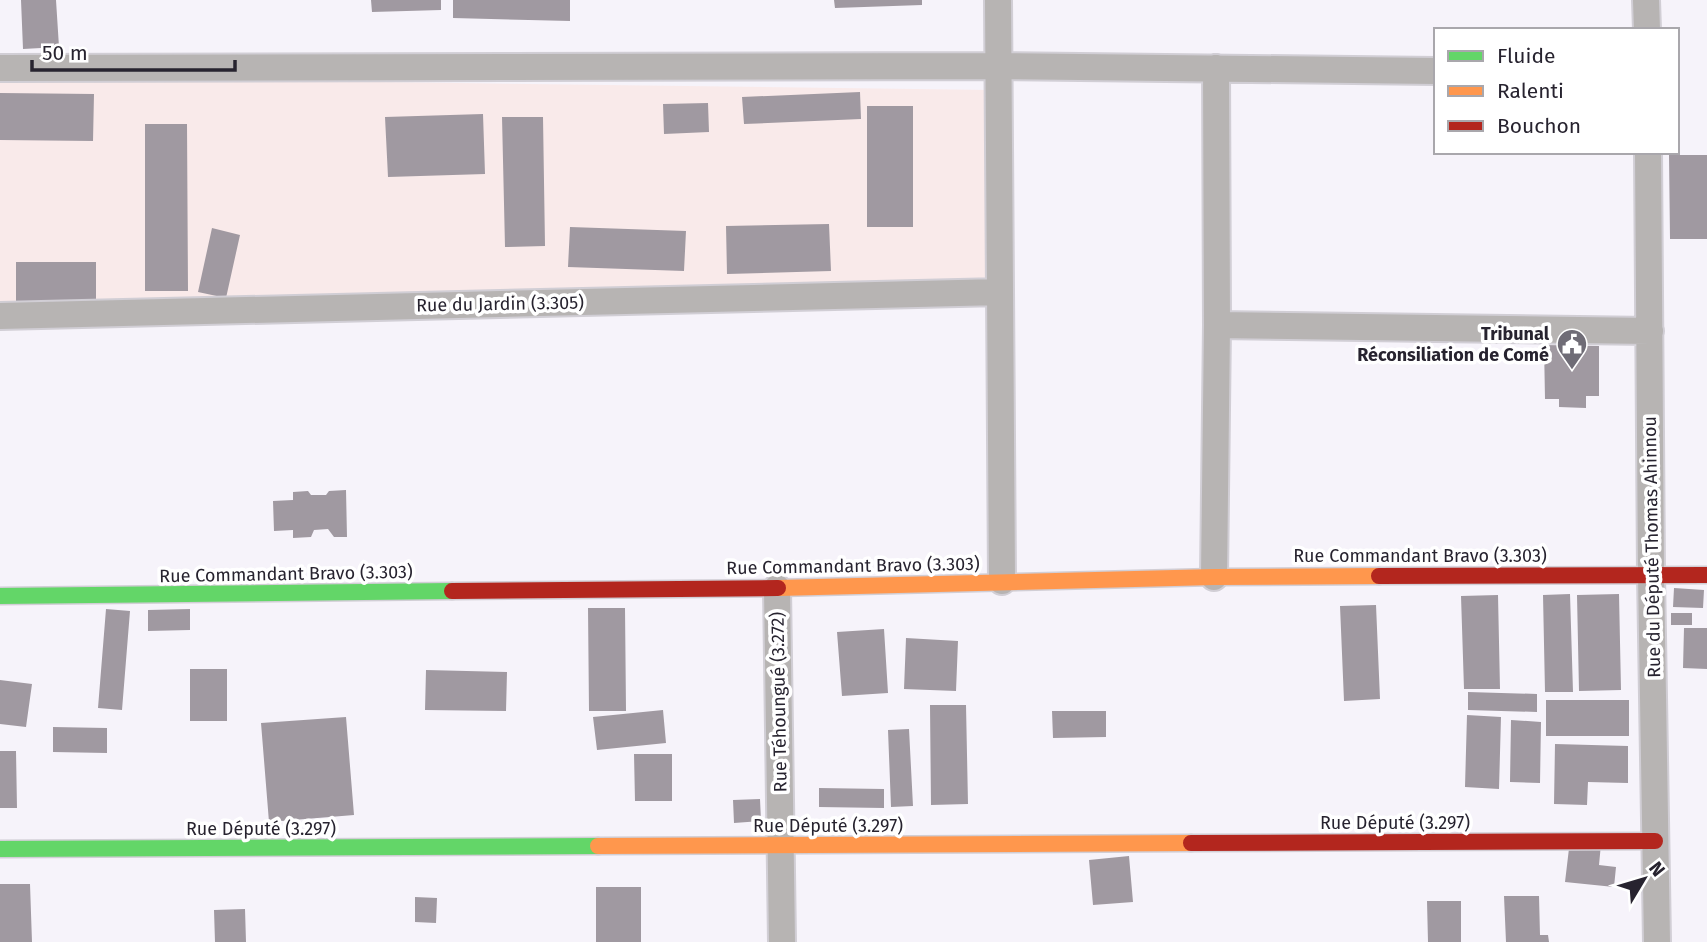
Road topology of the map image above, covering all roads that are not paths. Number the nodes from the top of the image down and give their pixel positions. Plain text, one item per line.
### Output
1 (998, 0) edge
2 (1646, 0) edge
3 (1647, 28) edge
4 (997, 66) junction
5 (0, 68) edge
6 (1216, 68) junction
7 (1434, 71) edge
8 (1648, 154) edge
9 (1000, 292) junction
10 (0, 316) edge
11 (1217, 325) junction
12 (1650, 331) junction
13 (1651, 574) junction
14 (1707, 575) edge
15 (1214, 577) junction
16 (1002, 581) junction
17 (777, 588) junction
18 (0, 596) edge
19 (1656, 841) junction
20 (782, 846) junction
21 (0, 849) edge
22 (782, 942) edge
23 (1657, 942) edge

1 - 4 street
2 - 3 street
4 - 5 street
4 - 6 street
4 - 9 street
6 - 7 street
6 - 11 street
8 - 12 street, Rue du Député Thomas Ahinnou
9 - 10 street, Rue du Jardin (3.305)
9 - 16 street
11 - 12 street
11 - 15 street
12 - 13 street, Rue du Député Thomas Ahinnou
13 - 14 street, Rue Commandant Bravo (3.303)
13 - 15 street, Rue Commandant Bravo (3.303)
13 - 19 street, Rue du Député Thomas Ahinnou
15 - 16 street, Rue Commandant Bravo (3.303)
16 - 17 street, Rue Commandant Bravo (3.303)
17 - 18 street, Rue Commandant Bravo (3.303)
17 - 20 street, Rue Téhoungué (3.272)
19 - 20 street, Rue Député (3.297)
19 - 23 street, Rue du Député Thomas Ahinnou
20 - 21 street, Rue Député (3.297)
20 - 22 street, Rue Téhoungué (3.272)

